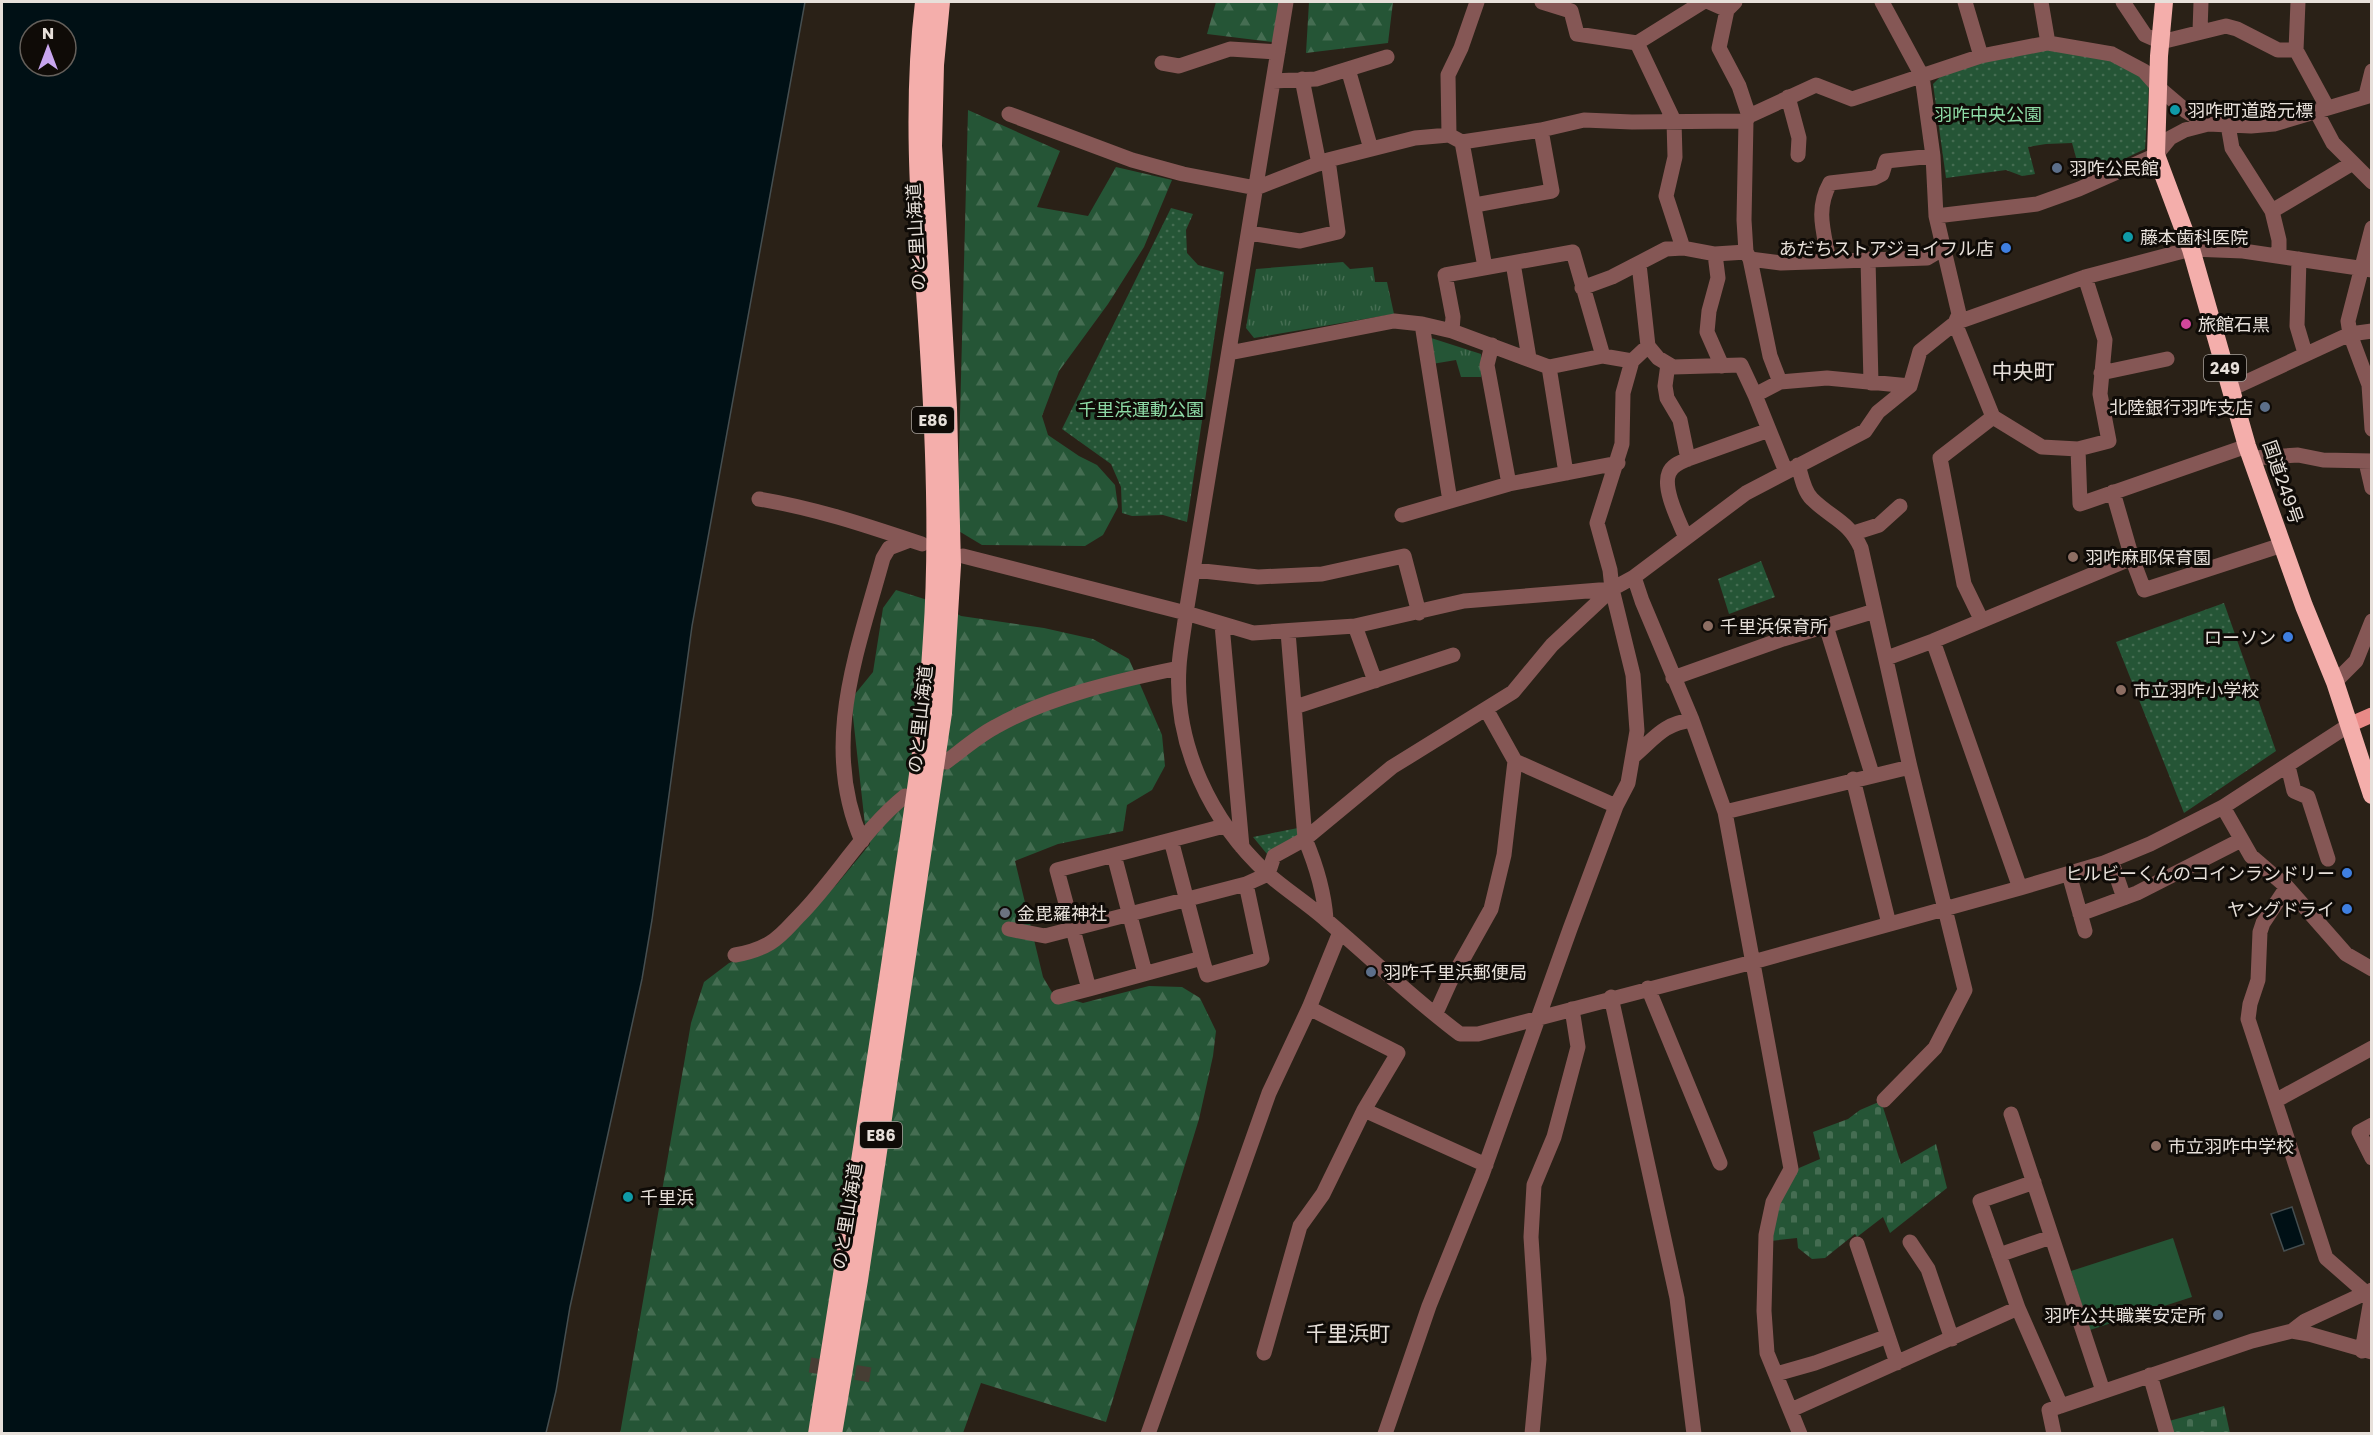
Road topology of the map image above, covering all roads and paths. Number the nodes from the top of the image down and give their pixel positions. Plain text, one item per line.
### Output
1 (924, 2) edge
2 (1286, 2) edge
3 (1477, 2) edge
4 (1542, 2) edge
5 (1703, 2) edge
6 (1709, 2) edge
7 (1882, 2) edge
8 (1965, 2) edge
9 (2041, 2) edge
10 (2123, 2) edge
11 (2164, 2) edge
12 (2201, 2) edge
13 (2298, 2) edge
14 (942, 6) edge
15 (1731, 6) edge
16 (1683, 7) edge
17 (2200, 31) junction
18 (2162, 42) junction
19 (1636, 43) junction
20 (2048, 43) junction
21 (2296, 50) junction
22 (1278, 52) junction
23 (1981, 56) junction
24 (1387, 57) dead end
25 (1162, 63) dead end
26 (1348, 69) junction
27 (2372, 71) edge
28 (1922, 76) junction
29 (1302, 79) junction
30 (1273, 81) junction
31 (2159, 88) junction
32 (2368, 95) edge
33 (1788, 97) junction
34 (2321, 109) junction
35 (1009, 114) dead end
36 (1747, 119) junction
37 (1674, 121) junction
38 (2208, 124) junction
39 (2228, 125) junction
40 (1541, 130) junction
41 (1455, 139) junction
42 (1371, 149) junction
43 (1798, 155) dead end
44 (2156, 155) junction
45 (1933, 156) junction
46 (1324, 162) junction
47 (2351, 164) junction
48 (2372, 182) edge
49 (1256, 188) junction
50 (1475, 205) junction
51 (2272, 211) junction
52 (1936, 216) junction
53 (2372, 228) edge
54 (1249, 233) junction
55 (1683, 248) junction
56 (1942, 249) junction
57 (2191, 249) junction
58 (1715, 254) junction
59 (1748, 255) junction
60 (2279, 256) junction
61 (2299, 258) junction
62 (1868, 259) junction
63 (1829, 261) junction
64 (1513, 263) junction
65 (1639, 264) junction
66 (1485, 267) junction
67 (2366, 269) edge
68 (2085, 277) junction
69 (1582, 288) junction
70 (1955, 323) junction
71 (1422, 324) junction
72 (1452, 331) junction
73 (2372, 331) edge
74 (2350, 334) junction
75 (1492, 345) junction
76 (1648, 346) junction
77 (1229, 353) junction
78 (2305, 353) junction
79 (1603, 356) junction
80 (1529, 358) junction
81 (2167, 359) dead end
82 (1632, 361) junction
83 (1668, 364) junction
84 (1722, 366) junction
85 (1549, 367) junction
86 (2101, 373) junction
87 (1780, 382) junction
88 (1871, 383) junction
89 (1910, 386) junction
90 (2231, 389) junction
91 (1755, 395) junction
92 (1993, 417) junction
93 (2372, 429) edge
94 (1769, 430) junction
95 (2078, 449) junction
96 (2250, 452) junction
97 (1688, 459) junction
98 (2369, 461) edge
99 (1618, 463) junction
100 (1792, 469) junction
101 (1566, 473) junction
102 (1509, 484) junction
103 (2372, 488) edge
104 (2113, 492) junction
105 (759, 499) dead end
106 (1450, 501) junction
107 (1900, 506) dead end
108 (1402, 515) dead end
109 (1854, 534) junction
110 (1686, 538) junction
111 (2282, 545) junction
112 (963, 556) dead end
113 (2132, 558) junction
114 (1194, 570) junction
115 (1634, 577) junction
116 (1612, 589) junction
117 (1875, 611) junction
118 (1186, 613) junction
119 (1419, 613) junction
120 (1982, 619) junction
121 (2372, 621) edge
122 (1222, 626) junction
123 (1355, 626) junction
124 (1826, 626) junction
125 (1288, 632) junction
126 (1933, 641) junction
127 (1453, 655) dead end
128 (1887, 658) junction
129 (1179, 668) junction
130 (1673, 678) junction
131 (1375, 681) junction
132 (2335, 682) junction
133 (1295, 707) junction
134 (1486, 709) junction
135 (2372, 715) edge
136 (1692, 720) junction
137 (2349, 725) junction
138 (1635, 755) junction
139 (1515, 760) junction
140 (946, 762) dead end
141 (2288, 766) junction
142 (1910, 767) junction
143 (1872, 774) junction
144 (1852, 779) junction
145 (2372, 795) edge
146 (904, 796) dead end
147 (1616, 806) junction
148 (2223, 807) junction
149 (1725, 812) junction
150 (1224, 825) junction
151 (1305, 838) junction
152 (1171, 840) junction
153 (2241, 840) junction
154 (862, 841) junction
155 (1242, 846) junction
156 (1114, 855) junction
157 (2328, 859) dead end
158 (2111, 860) junction
159 (1268, 874) junction
160 (2069, 874) junction
161 (1246, 884) junction
162 (2287, 887) junction
163 (2020, 888) junction
164 (1186, 898) junction
165 (2124, 898) junction
166 (1944, 908) junction
167 (1130, 914) junction
168 (2080, 914) junction
169 (1326, 920) junction
170 (1889, 924) junction
171 (1074, 928) junction
172 (1009, 929) dead end
173 (2085, 931) dead end
174 (1340, 932) junction
175 (735, 955) dead end
176 (1202, 958) junction
177 (1753, 962) junction
178 (2372, 969) edge
179 (1145, 972) junction
180 (1089, 988) junction
181 (1648, 988) junction
182 (1058, 997) dead end
183 (1611, 998) junction
184 (1309, 1008) junction
185 (1572, 1009) junction
186 (1436, 1013) junction
187 (1540, 1016) junction
188 (2372, 1048) edge
189 (1884, 1100) dead end
190 (2274, 1101) junction
191 (1364, 1110) junction
192 (2011, 1114) dead end
193 (2372, 1125) edge
194 (2372, 1158) edge
195 (1720, 1164) dead end
196 (1486, 1165) junction
197 (2034, 1182) junction
198 (2051, 1237) junction
199 (1910, 1242) dead end
200 (1857, 1244) dead end
201 (1999, 1255) junction
202 (2370, 1292) edge
203 (2018, 1308) junction
204 (2292, 1332) junction
205 (1888, 1336) junction
206 (1952, 1339) junction
207 (2367, 1352) edge
208 (1264, 1353) dead end
209 (1897, 1363) junction
210 (1776, 1374) junction
211 (2150, 1376) junction
212 (2103, 1391) junction
213 (2061, 1406) junction
214 (1791, 1410) junction
215 (817, 1434) edge
216 (833, 1434) edge
217 (1148, 1434) edge
218 (1385, 1434) edge
219 (1532, 1434) edge
220 (1694, 1434) edge
221 (1800, 1434) edge
222 (2054, 1434) edge
223 (2167, 1434) edge

1 - 215 highway, のと里山海道 / E86
2 - 22 street
3 - 41 street
4 - 19 street
5 - 16 street
6 - 15 street
7 - 28 street
8 - 23 street
9 - 20 street
10 - 18 street
11 - 18 highway, 国道249号 / 249
12 - 17 street
13 - 21 street
14 - 216 highway, のと里山海道 / E86
15 - 36 street
16 - 19 street
17 - 18 street
17 - 21 street
18 - 31 highway, 国道249号 / 249
19 - 37 street
20 - 23 street
20 - 31 street
21 - 34 street
22 - 25 street
22 - 30 street
23 - 28 street
24 - 26 street
26 - 29 street
26 - 42 street
27 - 32 street
28 - 33 street
28 - 45 street
29 - 30 street
29 - 46 street
30 - 49 street
31 - 38 street
31 - 44 highway, 国道249号 / 249
32 - 34 street
33 - 36 street
33 - 43 street
34 - 39 street
34 - 47 street
35 - 49 street
36 - 37 street
36 - 59 street
37 - 40 street
37 - 55 street
38 - 39 street
38 - 44 street
39 - 51 street
40 - 41 street
40 - 50 street
41 - 42 street
41 - 50 street
42 - 46 street
44 - 52 street
44 - 57 highway, 国道249号 / 249
45 - 52 street
45 - 63 street
46 - 49 street
46 - 54 street
47 - 48 street
47 - 51 street
49 - 54 street
50 - 66 street
51 - 60 street
52 - 56 street
53 - 67 street
54 - 77 street
55 - 58 street
55 - 65 street
56 - 62 street
56 - 70 street
57 - 60 street
57 - 68 street
57 - 90 highway, 国道249号 / 249
58 - 59 street
58 - 84 street
59 - 63 street
59 - 87 street
60 - 61 street
61 - 67 street
61 - 78 street
62 - 63 street
62 - 88 street
64 - 66 street
64 - 69 street
64 - 80 street
65 - 69 street
65 - 76 street
66 - 72 street
67 - 74 street
68 - 70 street
68 - 86 street
69 - 79 street
70 - 89 street
70 - 92 street
71 - 72 street
71 - 77 street
71 - 106 street
72 - 75 street
73 - 74 street
74 - 78 street
74 - 93 street
75 - 80 street
75 - 102 street
76 - 82 street
76 - 83 street
77 - 114 street
78 - 90 street
79 - 82 street
79 - 85 street
80 - 85 street
81 - 86 street
82 - 99 street
83 - 84 street
83 - 97 street
84 - 91 street
85 - 101 street
86 - 95 street
87 - 88 street
87 - 91 street
88 - 89 street
89 - 100 street
90 - 96 highway, 国道249号 / 249
91 - 94 street
92 - 95 street
92 - 120 street
94 - 97 street
94 - 100 street
95 - 104 street
96 - 98 street
96 - 104 street
96 - 111 highway, 国道249号 / 249
97 - 110 street
98 - 103 street
99 - 101 street
99 - 116 street
100 - 109 street
100 - 110 street
101 - 102 street
102 - 106 street
104 - 113 street
105 - 154 street
106 - 108 street
107 - 109 street
109 - 117 street
110 - 115 street
111 - 113 street
111 - 132 highway, 国道249号 / 249
112 - 118 street
113 - 120 street
114 - 118 street
114 - 119 street
115 - 116 street
115 - 130 street
116 - 119 street
116 - 134 street
116 - 138 street
117 - 124 street
117 - 128 street
118 - 122 street
118 - 129 street
119 - 123 street
120 - 126 street
121 - 132 street
122 - 125 street
122 - 155 street
123 - 125 street
123 - 131 street
124 - 130 street
124 - 143 street
125 - 133 street
126 - 128 street
126 - 163 street
127 - 131 street
128 - 142 street
129 - 140 street
129 - 150 street
130 - 136 street
131 - 133 street
132 - 137 highway, 国道249号 / 249
133 - 151 street
134 - 139 street
134 - 151 street
135 - 137 main road
136 - 138 street
136 - 149 street
137 - 141 street
137 - 145 highway, 国道249号 / 249
138 - 147 street
139 - 147 street
139 - 186 street
141 - 148 street
141 - 157 street
142 - 143 street
142 - 166 street
143 - 144 street
144 - 149 street
144 - 170 street
146 - 154 street
147 - 187 street
148 - 153 street
148 - 158 street
149 - 177 street
150 - 152 street
150 - 155 street
151 - 159 street
151 - 169 street
152 - 156 street
152 - 164 street
153 - 162 street
153 - 165 street
154 - 175 street
155 - 159 street
156 - 167 street
156 - 171 street
158 - 160 street
158 - 165 street
159 - 161 street
159 - 169 street
160 - 163 street
160 - 168 street
161 - 164 street
161 - 176 street
162 - 178 street
162 - 190 street
163 - 166 street
164 - 167 street
164 - 176 street
165 - 168 street
166 - 170 street
166 - 189 street
167 - 171 street
167 - 179 street
168 - 173 street
169 - 174 street
170 - 177 street
171 - 172 street
171 - 180 street
174 - 184 street
174 - 186 street
176 - 179 street
177 - 181 street
177 - 210 street
179 - 180 street
180 - 182 street
181 - 183 street
181 - 195 street
183 - 185 street
183 - 220 street
184 - 191 street
184 - 217 street
185 - 187 street
185 - 219 street
186 - 187 street
187 - 196 street
188 - 190 street
190 - 202 street
191 - 196 street
191 - 208 street
192 - 197 street
193 - 194 street
196 - 218 street
197 - 198 street
197 - 201 street
198 - 201 street
198 - 212 street
199 - 206 street
200 - 205 street
201 - 203 street
202 - 204 street
202 - 207 street
203 - 206 street
203 - 213 street
204 - 207 street
204 - 211 street
205 - 209 street
205 - 210 street
206 - 209 street
209 - 214 street
210 - 214 street
211 - 212 street
211 - 223 street
212 - 213 street
213 - 222 street
214 - 221 street

